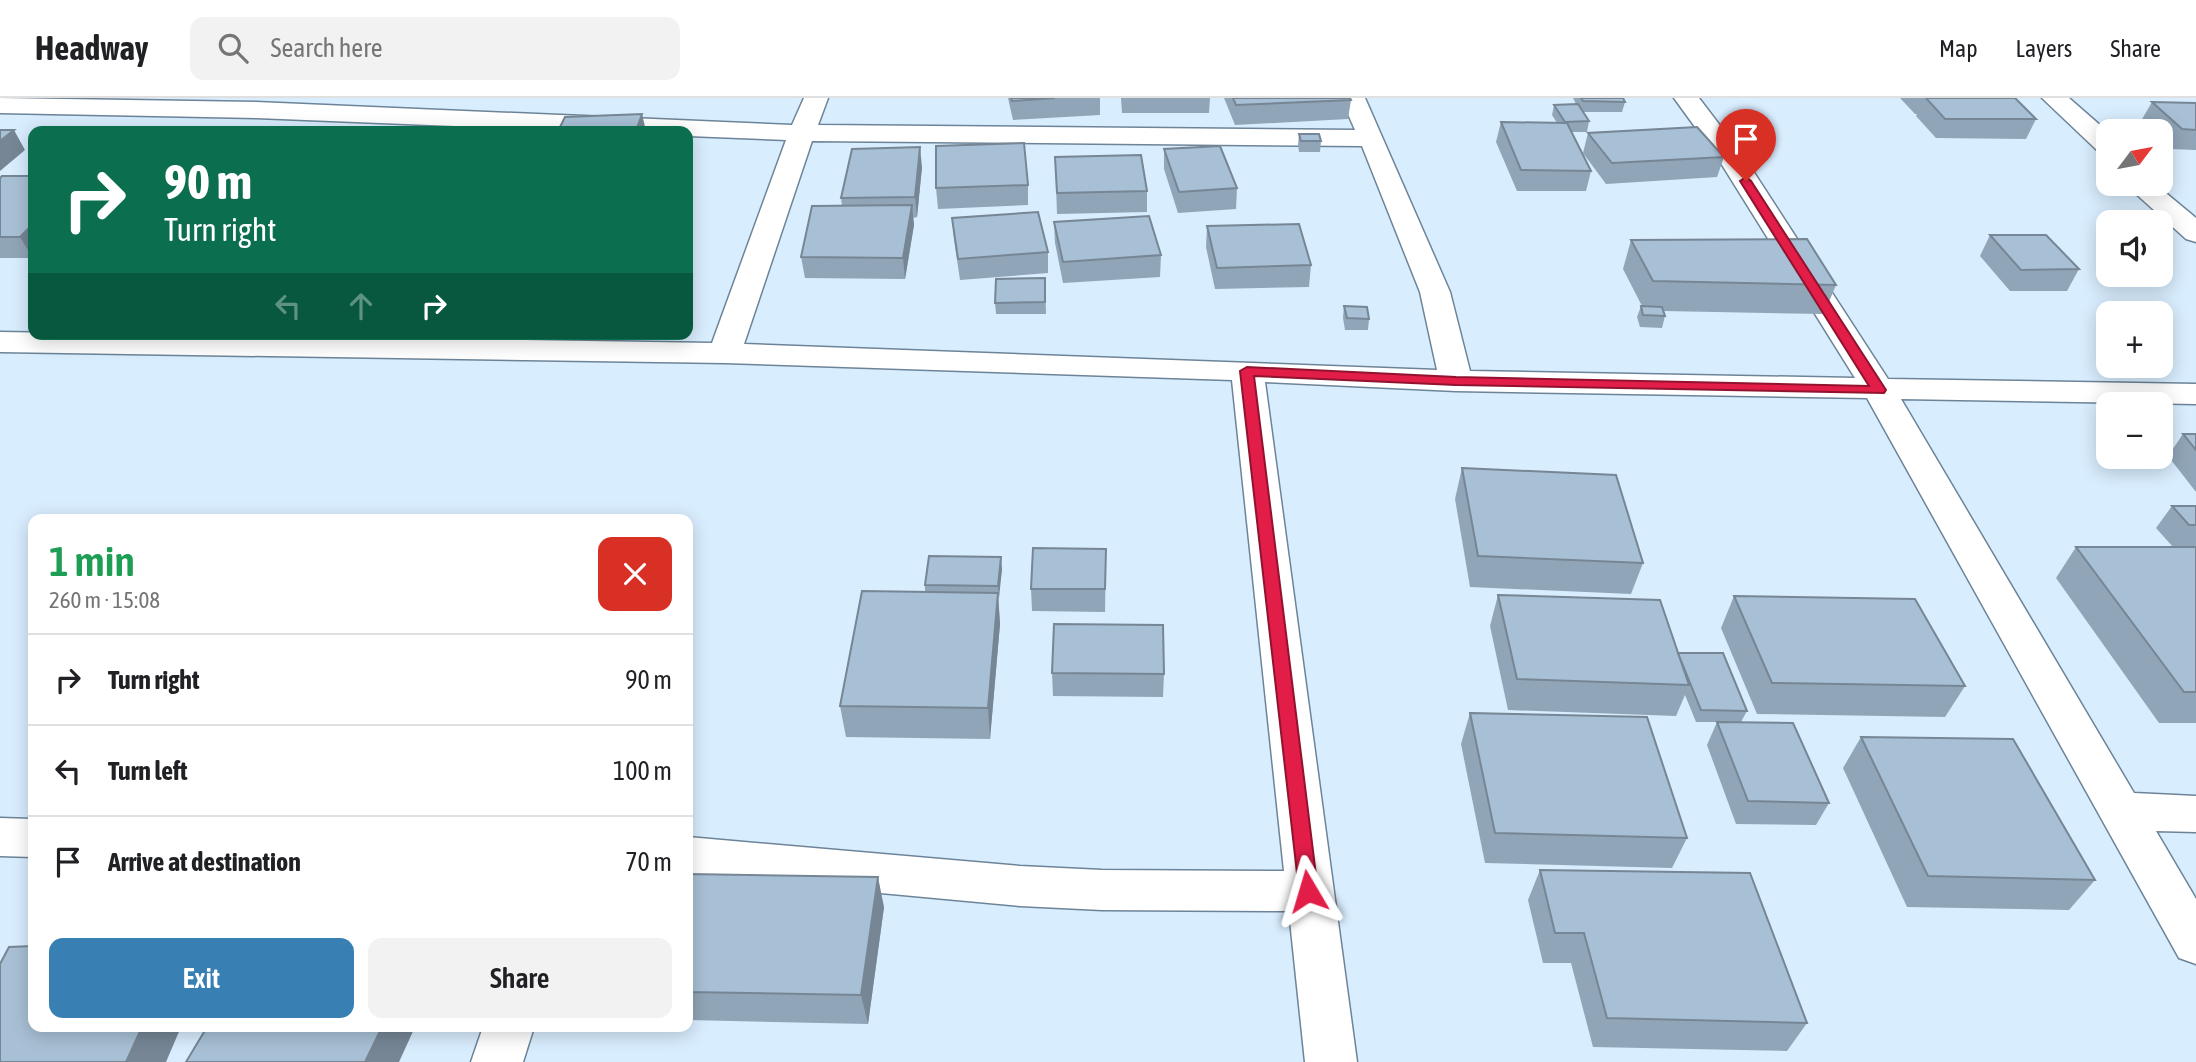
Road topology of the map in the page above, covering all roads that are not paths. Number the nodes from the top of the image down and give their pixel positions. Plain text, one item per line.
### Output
1 (816, 98) edge
2 (1353, 98) edge
3 (1686, 98) edge
4 (2054, 98) edge
5 (75, 102) edge
6 (0, 106) edge
7 (412, 107) edge
8 (802, 133) junction
9 (2096, 135) edge
10 (1373, 138) junction
11 (2153, 196) edge
12 (2196, 233) edge
13 (0, 342) edge
14 (725, 353) junction
15 (1247, 371) junction
16 (1456, 381) junction
17 (1879, 390) junction
18 (2196, 394) edge
19 (2122, 811) junction
20 (2196, 814) edge
21 (0, 837) edge
22 (28, 838) edge
23 (693, 856) edge
24 (1308, 891) junction
25 (2196, 943) edge
26 (507, 1032) edge
27 (496, 1062) edge
28 (1331, 1062) edge

1 - 8 street
2 - 10 street
3 - 17 street
4 - 9 street
5 - 6 street
5 - 7 street
7 - 8 street
8 - 10 street
8 - 14 street
10 - 16 street
11 - 12 street
13 - 14 street
14 - 15 street
15 - 16 street
15 - 24 street
16 - 17 street
17 - 18 street
17 - 19 street
19 - 20 street
19 - 25 street
21 - 22 street
23 - 24 street
24 - 28 street
26 - 27 street

